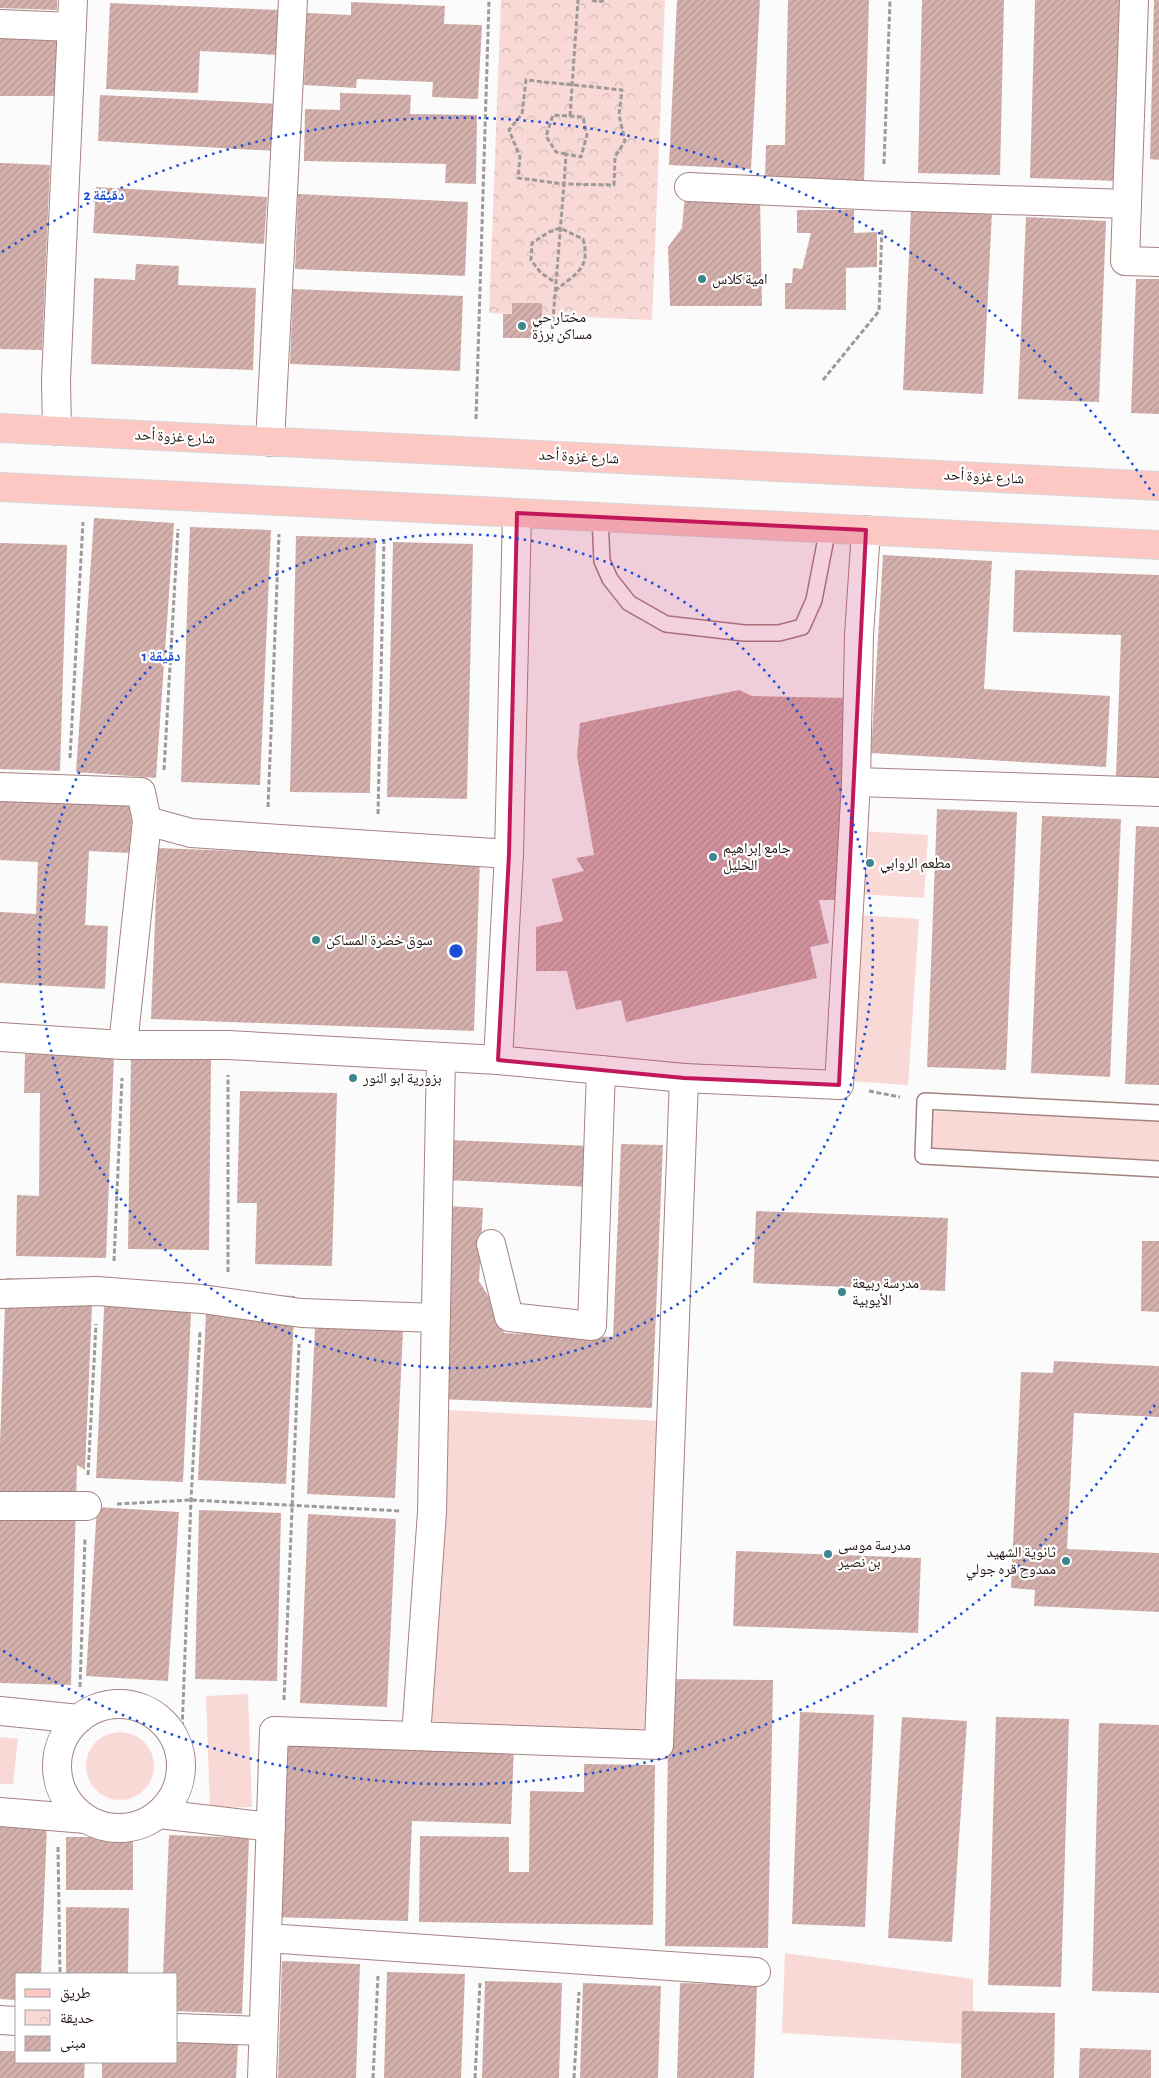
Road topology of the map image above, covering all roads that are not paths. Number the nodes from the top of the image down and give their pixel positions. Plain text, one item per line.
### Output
1 (72, 0) edge
2 (293, 0) edge
3 (1134, 0) edge
4 (0, 24) edge
5 (72, 27) junction
6 (688, 187) dead end
7 (1127, 204) junction
8 (1159, 262) edge
9 (0, 428) edge
10 (57, 431) junction
11 (270, 442) junction
12 (1159, 486) edge
13 (0, 487) edge
14 (517, 513) junction
15 (600, 517) junction
16 (828, 528) junction
17 (866, 530) junction
18 (1159, 545) edge
19 (856, 782) junction
20 (0, 787) edge
21 (1159, 792) edge
22 (147, 821) junction
23 (509, 854) junction
24 (0, 1036) edge
25 (123, 1045) junction
26 (441, 1057) junction
27 (498, 1060) junction
28 (601, 1070) junction
29 (684, 1078) junction
30 (1159, 1114) edge
31 (1159, 1169) edge
32 (491, 1244) dead end
33 (0, 1294) edge
34 (436, 1318) junction
35 (0, 1506) edge
36 (87, 1506) road end
37 (0, 1711) edge
38 (79, 1719) junction
39 (416, 1736) junction
40 (0, 1812) edge
41 (159, 1814) junction
42 (86, 1819) junction
43 (271, 1827) junction
44 (267, 1938) junction
45 (756, 1972) dead end
46 (0, 2020) edge
47 (15, 2020) edge
48 (178, 2028) edge
49 (263, 2031) junction
50 (262, 2078) edge

1 - 5 street
2 - 11 street
3 - 7 street
4 - 5 street
5 - 10 street
6 - 7 street
7 - 8 street
9 - 10 main road, شارع غزوة أحد
10 - 11 main road, شارع غزوة أحد
11 - 12 main road, شارع غزوة أحد
13 - 14 main road
14 - 15 main road
14 - 23 street
15 - 16 main road
15 - 16 lane
16 - 17 main road
17 - 18 main road
17 - 19 street
19 - 21 street
19 - 29 street
20 - 22 street
22 - 23 street
22 - 25 street
23 - 27 street
24 - 25 street
25 - 26 street
26 - 27 street
26 - 34 street
27 - 28 street
28 - 29 street
28 - 32 street
29 - 39 street
30 - 31 lane
33 - 34 street
34 - 39 street
35 - 36 street
37 - 38 street
38 - 41 street
38 - 42 street
39 - 43 street
40 - 42 street
41 - 42 street
41 - 43 street
43 - 44 street
44 - 45 street
44 - 49 street
46 - 47 street
48 - 49 street
49 - 50 street

